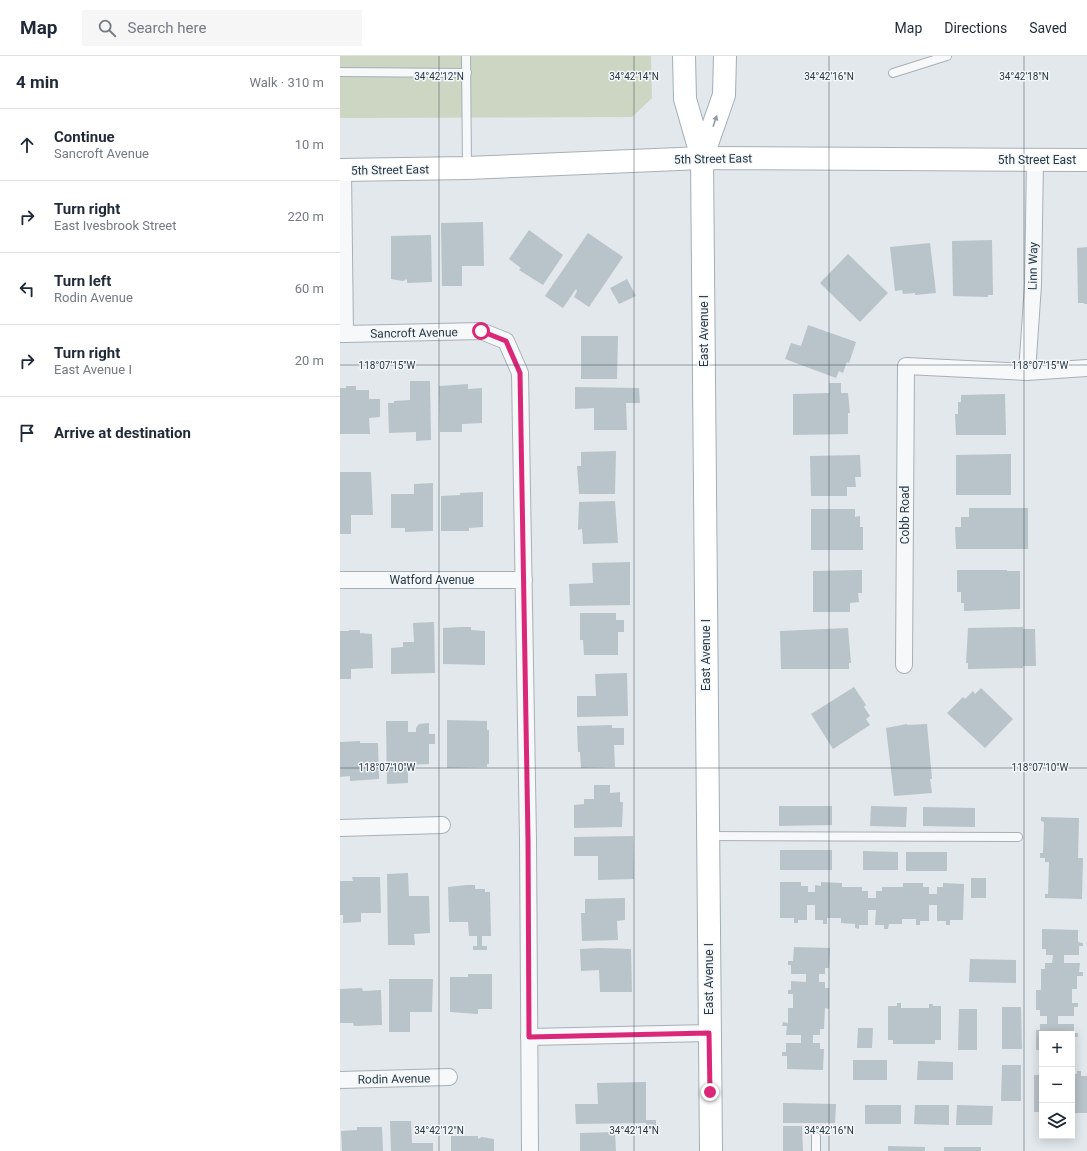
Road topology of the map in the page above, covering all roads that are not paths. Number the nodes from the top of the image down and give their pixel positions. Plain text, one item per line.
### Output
1 (466, 56) edge
2 (684, 56) edge
3 (725, 56) edge
4 (947, 56) edge
5 (340, 72) edge
6 (466, 73) junction
7 (893, 73) dead end
8 (702, 158) junction
9 (1087, 160) edge
10 (1035, 161) junction
11 (467, 168) junction
12 (342, 170) edge
13 (342, 334) edge
14 (1087, 368) edge
15 (1027, 372) junction
16 (340, 580) edge
17 (524, 580) junction
18 (904, 665) dead end
19 (442, 825) dead end
20 (340, 828) edge
21 (708, 836) junction
22 (1018, 837) dead end
23 (709, 1033) junction
24 (529, 1037) junction
25 (449, 1077) dead end
26 (340, 1080) edge
27 (816, 1137) dead end
28 (530, 1151) edge
29 (711, 1151) edge
30 (816, 1151) edge

1 - 6 lane
2 - 8 main road, East Avenue I
8 -> 3 main road, East Avenue I
4 - 7 lane
5 - 6 lane
6 - 11 lane
8 - 10 main road, 5th Street East
8 - 11 main road, 5th Street East
8 - 21 main road, East Avenue I
9 - 10 main road, 5th Street East
10 - 15 street, Linn Way
11 - 12 main road, 5th Street East
12 - 13 street
13 - 17 street, Sancroft Avenue
14 - 15 street
15 - 18 street, Cobb Road
16 - 17 street, Watford Avenue
17 - 24 street
19 - 20 street
21 - 22 lane
21 - 23 main road, East Avenue I
23 - 24 street
23 - 29 main road, East Avenue I
24 - 28 street
25 - 26 street, Rodin Avenue
27 - 30 lane

